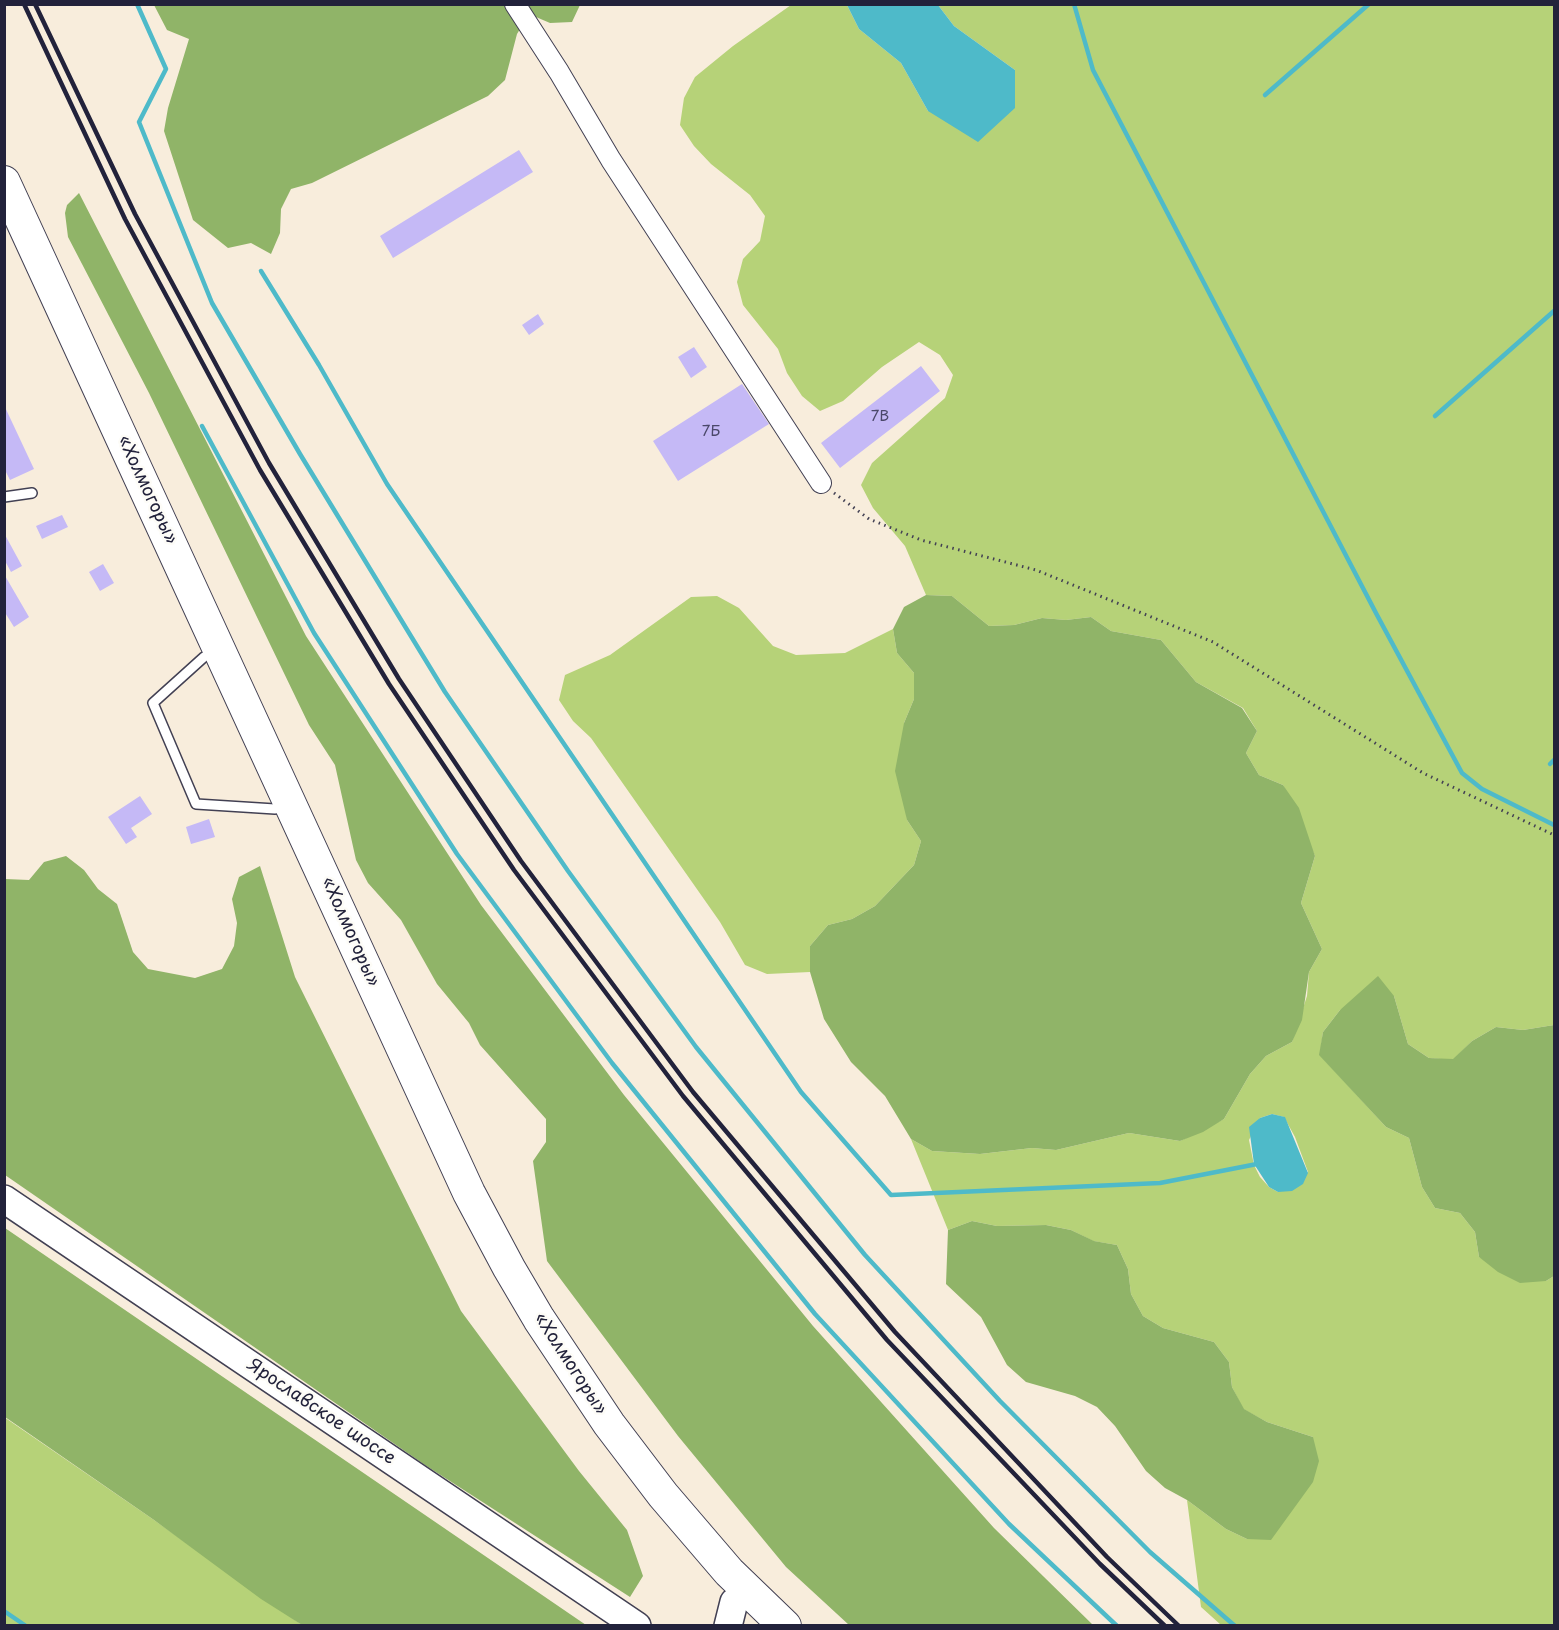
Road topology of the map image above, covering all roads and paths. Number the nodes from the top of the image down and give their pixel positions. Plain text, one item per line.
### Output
1 (515, 4) edge
2 (4, 182) edge
3 (4, 226) edge
4 (821, 483) joint
5 (32, 493) dead end
6 (4, 497) edge
7 (204, 657) junction
8 (275, 809) junction
9 (1554, 834) edge
10 (4, 1199) edge
11 (732, 1601) edge
12 (637, 1626) edge
13 (758, 1626) edge
14 (785, 1626) edge

1 - 4 street
2 - 11 highway, «Холмогоры»
3 - 7 highway, «Холмогоры»
4 - 9 path
5 - 6 lane
7 - 8 highway, «Холмогоры»
7 - 8 lane
8 - 11 highway, «Холмогоры»
10 - 12 main road, Ярославское шоссе
11 - 13 highway, «Холмогоры»
11 - 14 highway, «Холмогоры»

